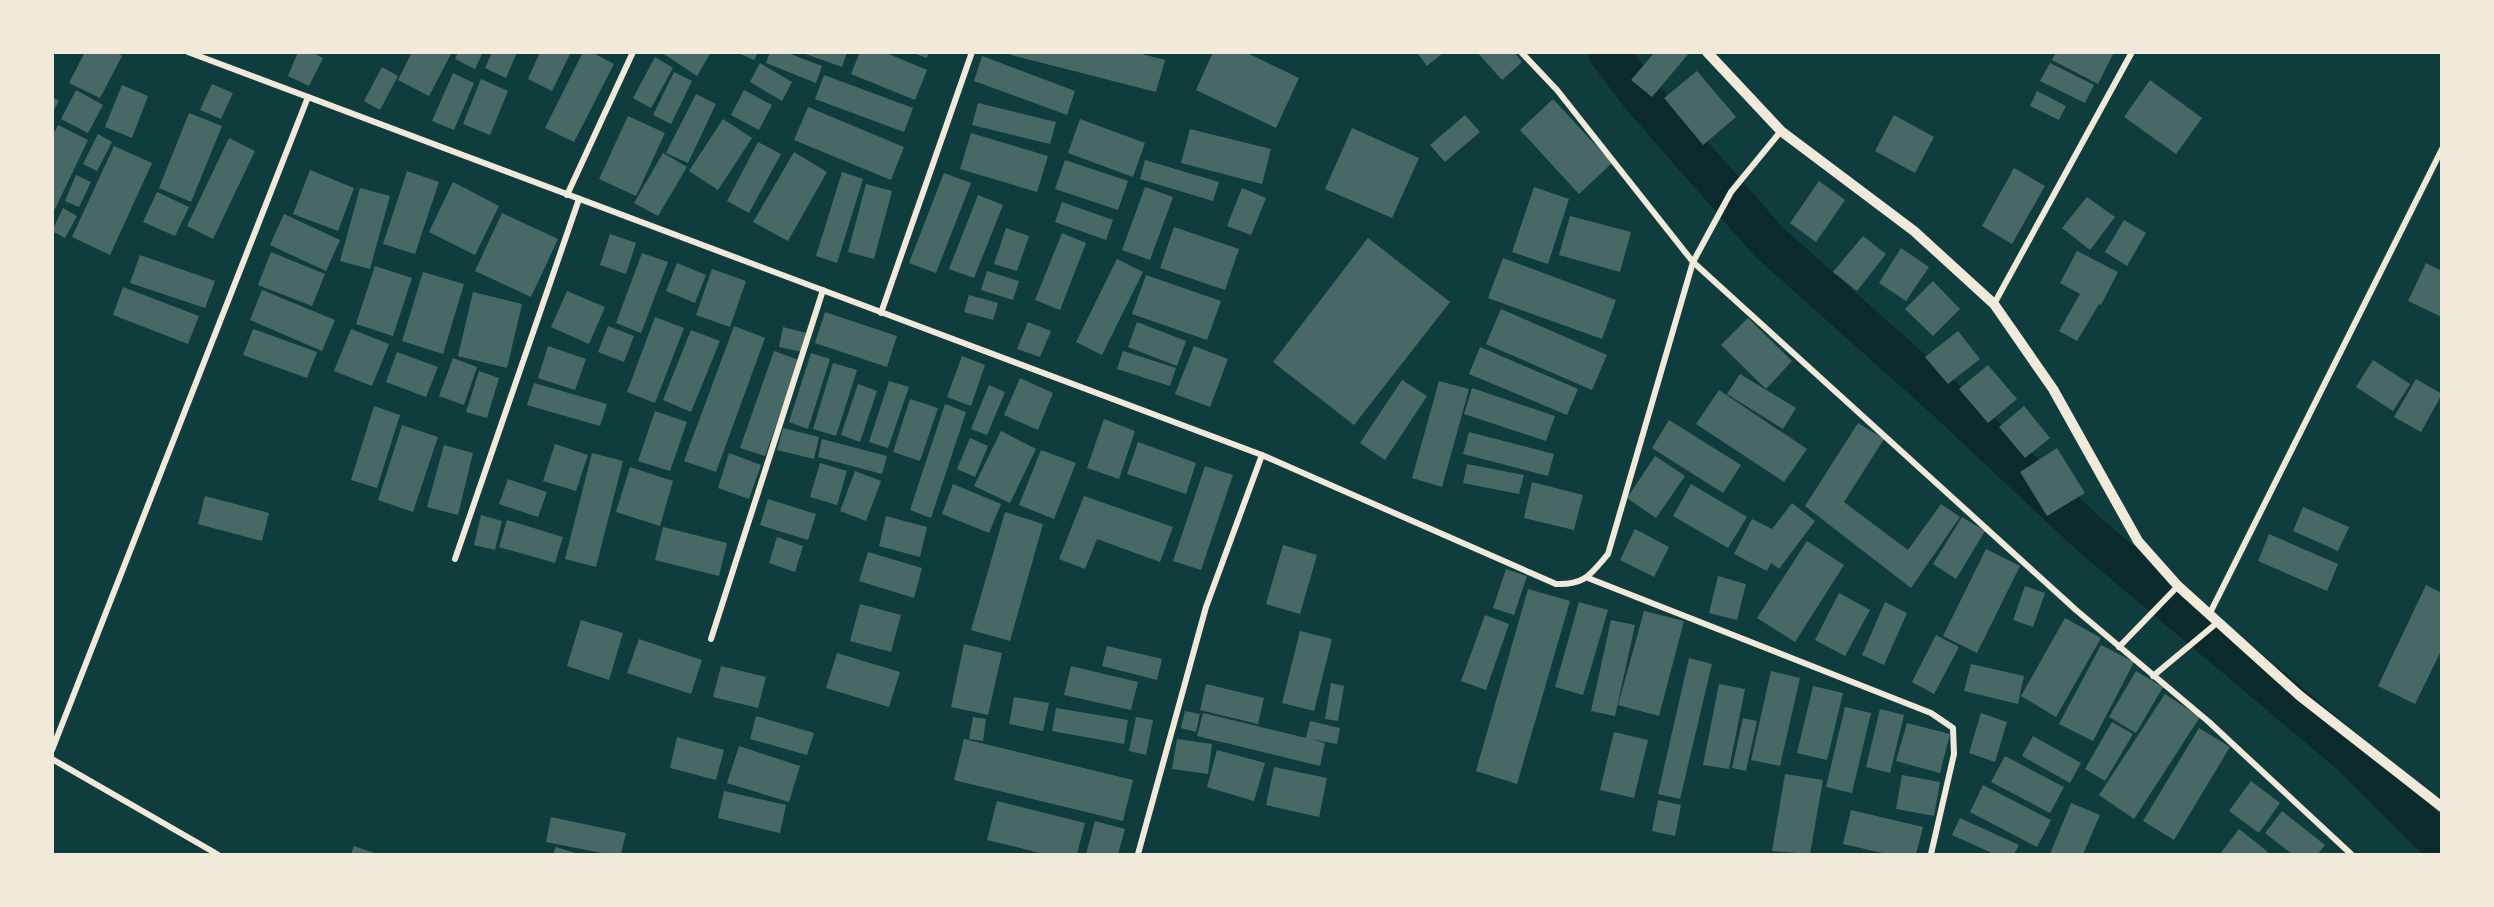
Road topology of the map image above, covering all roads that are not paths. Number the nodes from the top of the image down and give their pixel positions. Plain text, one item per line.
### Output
1 (188, 52) edge
2 (633, 52) edge
3 (972, 52) edge
4 (1521, 52) edge
5 (1707, 52) edge
6 (2132, 52) edge
7 (308, 97) junction
8 (1781, 131) junction
9 (2442, 149) edge
10 (567, 195) junction
11 (579, 199) junction
12 (1693, 262) junction
13 (823, 290) junction
14 (1994, 304) junction
15 (881, 313) junction
16 (1262, 455) junction
17 (455, 559) dead end
18 (1588, 578) junction
19 (2178, 586) junction
20 (2213, 619) junction
21 (711, 639) dead end
22 (2119, 647) junction
23 (2153, 676) junction
24 (52, 750) edge
25 (52, 759) edge
26 (2442, 807) edge
27 (217, 855) edge
28 (1138, 855) edge
29 (1932, 855) edge
30 (2351, 855) edge

1 - 7 street
2 - 10 street
3 - 15 street
4 - 12 street
5 - 8 street
6 - 14 street
7 - 10 street
7 - 24 street
8 - 12 street
8 - 14 street
9 - 20 street
10 - 11 street
11 - 13 street
11 - 17 street
12 - 18 street
12 - 22 street
13 - 15 street
13 - 21 street
14 - 19 street
15 - 16 street
16 - 18 street
16 - 28 street
18 - 29 street
19 - 20 street
19 - 22 street
20 - 23 street
20 - 26 street
22 - 23 street
23 - 30 street
25 - 27 street

